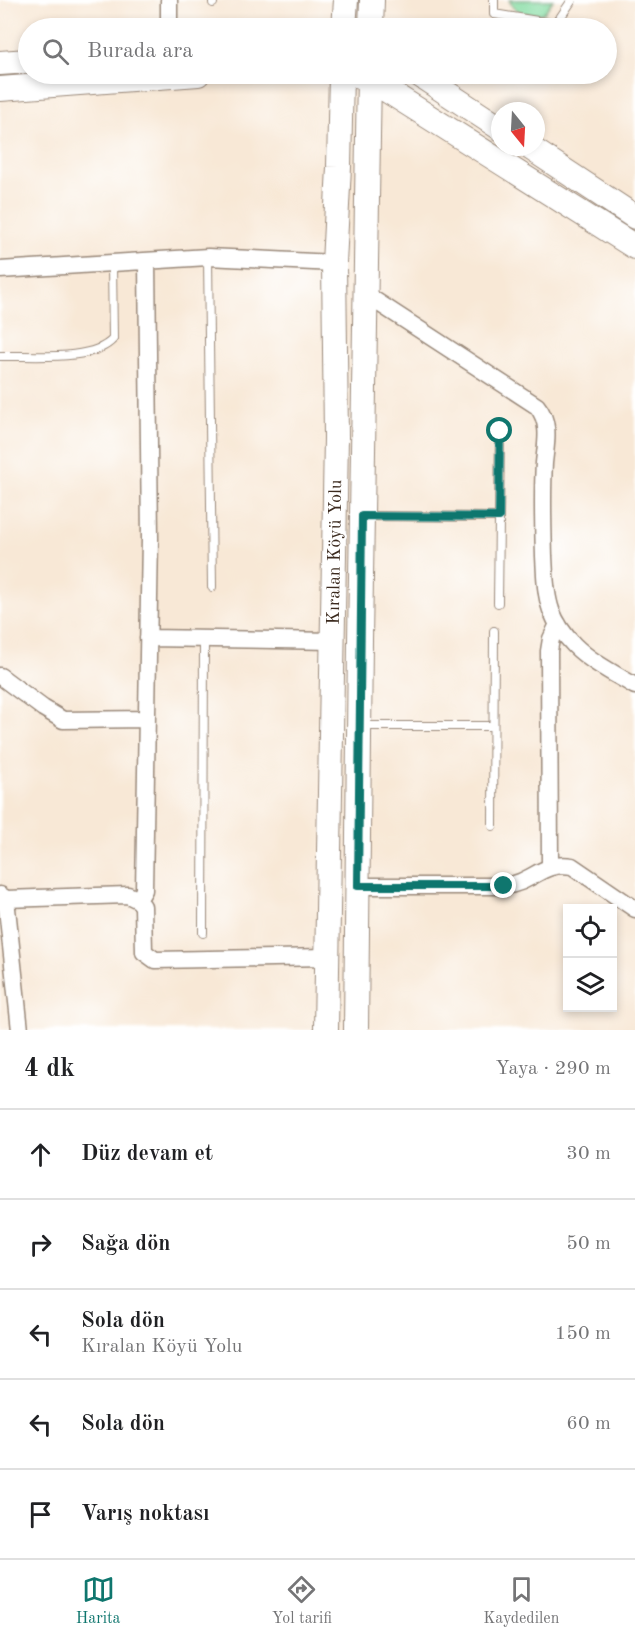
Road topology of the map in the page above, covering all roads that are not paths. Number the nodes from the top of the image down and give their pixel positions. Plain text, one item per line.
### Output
1 (169, 0) edge
2 (346, 0) edge
3 (372, 0) edge
4 (494, 0) edge
5 (572, 0) edge
6 (169, 18) edge
7 (345, 18) edge
8 (371, 18) edge
9 (519, 18) edge
10 (560, 18) edge
11 (18, 62) edge
12 (0, 63) edge
13 (66, 84) edge
14 (341, 84) edge
15 (369, 84) edge
16 (381, 84) edge
17 (433, 84) edge
18 (0, 89) edge
19 (491, 122) edge
20 (543, 156) edge
21 (635, 217) edge
22 (635, 247) edge
23 (208, 257) junction
24 (147, 261) junction
25 (112, 263) junction
26 (334, 263) junction
27 (0, 270) edge
28 (365, 294) junction
29 (0, 356) edge
30 (500, 431) dead end
31 (362, 516) junction
32 (499, 517) junction
33 (212, 587) dead end
34 (498, 603) dead end
35 (558, 624) junction
36 (494, 631) dead end
37 (148, 638) junction
38 (204, 639) junction
39 (333, 641) junction
40 (0, 676) edge
41 (635, 686) edge
42 (147, 719) junction
43 (359, 726) junction
44 (493, 726) junction
45 (492, 826) dead end
46 (550, 866) junction
47 (358, 886) junction
48 (3, 897) edge
49 (138, 900) junction
50 (635, 909) edge
51 (204, 933) dead end
52 (5, 945) edge
53 (327, 957) junction
54 (20, 1030) edge
55 (326, 1030) edge
56 (356, 1030) edge

1 - 6 street
2 - 7 street
3 - 8 street
4 - 9 lane
5 - 10 lane
11 - 12 street
13 - 18 street
14 - 26 street, Kıralan Köyü Yolu
15 - 28 street, Kıralan Köyü Yolu
16 - 22 street
17 - 19 street
20 - 21 street
23 - 24 street
23 - 26 street
23 - 33 lane
24 - 25 street
24 - 37 street
25 - 27 street
25 - 29 lane
26 - 39 street, Kıralan Köyü Yolu
28 - 31 street, Kıralan Köyü Yolu
28 - 35 street
30 - 32 lane
31 - 32 lane
31 - 43 street, Kıralan Köyü Yolu
32 - 34 lane
35 - 41 street
35 - 46 street
36 - 44 lane
37 - 38 street
37 - 42 street
38 - 39 street
38 - 51 lane
39 - 53 street, Kıralan Köyü Yolu
40 - 42 street
42 - 49 street
43 - 44 lane
43 - 47 street, Kıralan Köyü Yolu
44 - 45 lane
46 - 47 street
46 - 50 street
47 - 56 street, Kıralan Köyü Yolu
48 - 49 street
48 - 52 street
49 - 53 street
52 - 54 street
53 - 55 street, Kıralan Köyü Yolu

